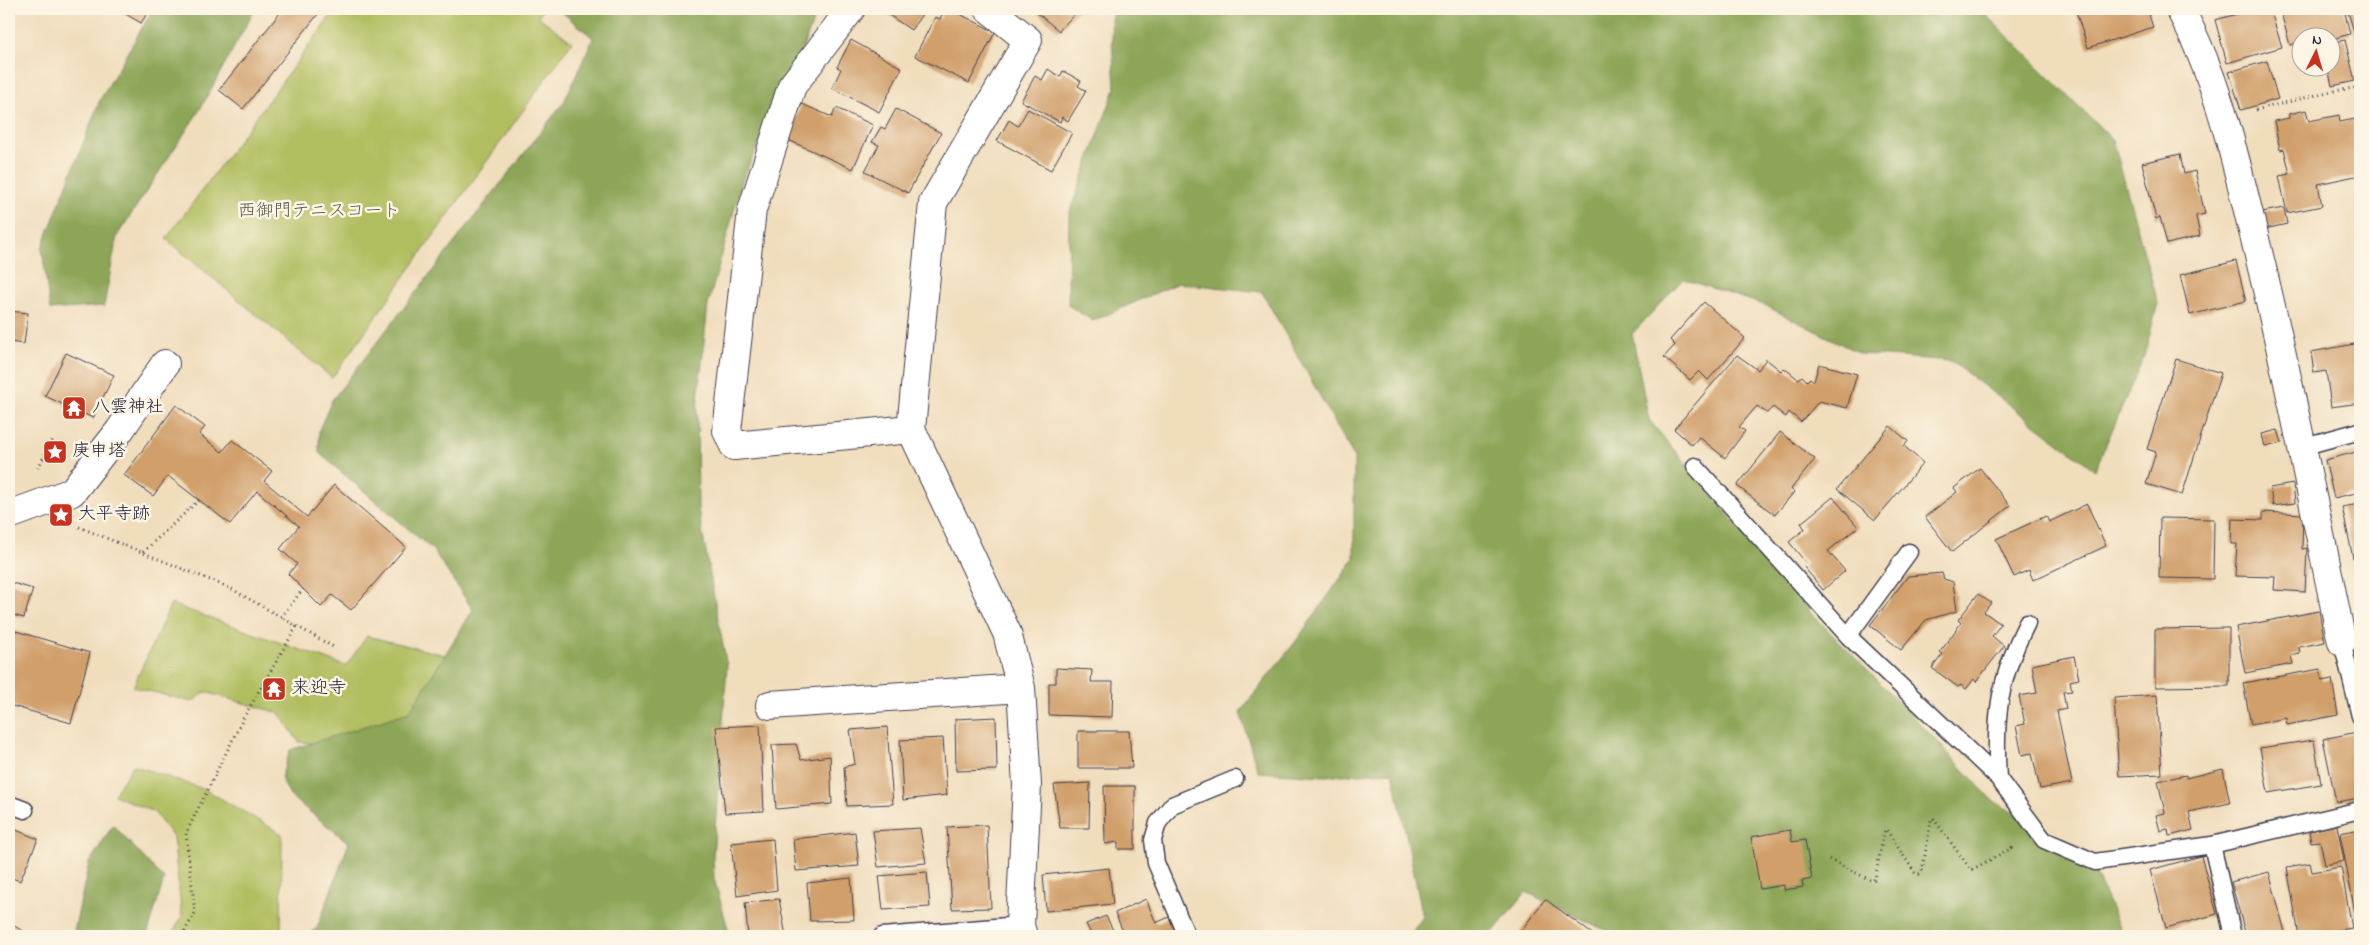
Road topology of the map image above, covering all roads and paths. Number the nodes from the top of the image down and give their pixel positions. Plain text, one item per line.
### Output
1 (851, 9) edge
2 (988, 9) edge
3 (2180, 9) edge
4 (2360, 87) edge
5 (2225, 118) junction
6 (165, 364) dead end
7 (911, 430) junction
8 (2360, 431) edge
9 (53, 439) dead end
10 (2301, 447) junction
11 (43, 459) dead end
12 (1695, 466) dead end
13 (199, 500) dead end
14 (9, 515) edge
15 (112, 539) dead end
16 (143, 552) junction
17 (1909, 552) dead end
18 (303, 589) dead end
19 (281, 617) junction
20 (2027, 623) dead end
21 (297, 626) junction
22 (1848, 636) junction
23 (2342, 642) joint
24 (335, 648) dead end
25 (1021, 688) junction
26 (770, 705) dead end
27 (2360, 716) edge
28 (1998, 778) junction
29 (1235, 779) dead end
30 (2016, 802) junction
31 (9, 804) edge
32 (25, 810) dead end
33 (2360, 810) edge
34 (2212, 845) junction
35 (1829, 859) dead end
36 (1022, 930) edge
37 (182, 936) edge
38 (882, 936) edge
39 (1187, 936) edge
40 (2233, 936) edge

1 - 7 street
2 - 7 street
3 - 5 street
4 - 5 path
5 - 10 street
6 - 14 street
7 - 25 street
8 - 10 lane
9 - 11 path
10 - 23 street
12 - 22 lane
13 - 16 path
15 - 16 path
16 - 19 path
17 - 22 lane
18 - 19 path
19 - 21 path
20 - 28 lane
21 - 24 path
21 - 37 path
22 - 28 lane
23 - 27 lane
25 - 26 street
25 - 36 street
28 - 30 lane
29 - 39 lane
30 - 34 lane
30 - 35 path
31 - 32 lane
33 - 34 lane
34 - 40 lane
36 - 38 lane

